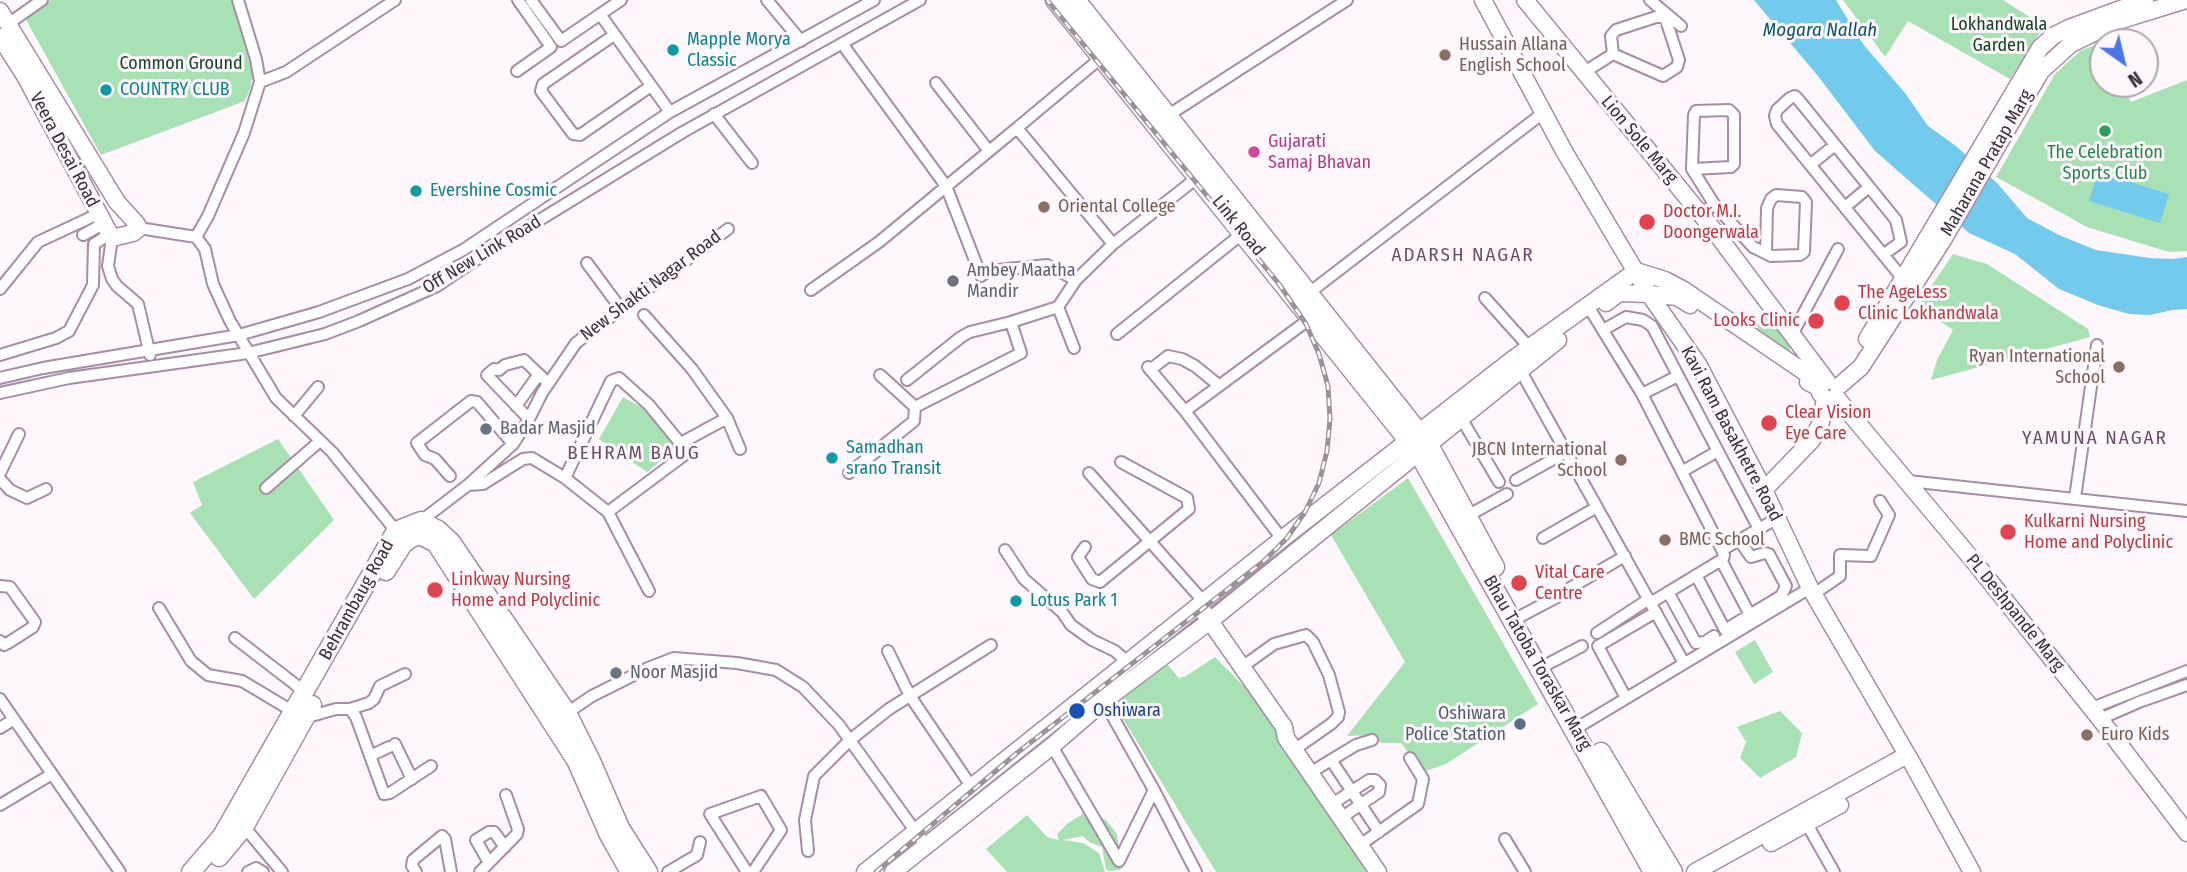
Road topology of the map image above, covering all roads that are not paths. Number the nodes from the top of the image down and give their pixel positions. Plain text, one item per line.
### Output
1 (42, 0) edge
2 (238, 0) edge
3 (395, 0) edge
4 (518, 0) edge
5 (531, 0) edge
6 (621, 0) edge
7 (767, 0) edge
8 (874, 0) edge
9 (920, 0) edge
10 (1055, 0) edge
11 (1076, 0) edge
12 (1347, 0) edge
13 (1483, 0) edge
14 (1525, 0) edge
15 (1650, 0) edge
16 (2145, 0) edge
17 (2186, 0) edge
18 (600, 15) junction
19 (2116, 16) junction
20 (3, 24) edge
21 (1681, 26) dead end
22 (614, 35) junction
23 (801, 41) junction
24 (556, 44) junction
25 (843, 45) junction
26 (1614, 54) junction
27 (1102, 57) junction
28 (517, 71) dead end
29 (1583, 73) junction
30 (260, 82) junction
31 (936, 83) dead end
32 (651, 86) junction
33 (48, 104) junction
34 (670, 112) junction
35 (1543, 113) junction
36 (714, 114) junction
37 (1162, 119) junction
38 (1017, 128) junction
39 (1835, 145) junction
40 (989, 150) junction
41 (752, 163) dead end
42 (1810, 164) junction
43 (1692, 169) junction
44 (1198, 177) junction
45 (946, 186) junction
46 (1869, 187) junction
47 (1714, 204) junction
48 (1845, 207) junction
49 (1701, 216) junction
50 (106, 227) junction
51 (139, 228) junction
52 (728, 229) dead end
53 (1243, 233) junction
54 (83, 235) dead end
55 (195, 237) junction
56 (1936, 238) junction
57 (1113, 244) junction
58 (1838, 249) dead end
59 (1766, 252) junction
60 (1884, 254) junction
61 (587, 263) dead end
62 (1636, 271) junction
63 (1903, 279) junction
64 (1076, 280) junction
65 (0, 289) edge
66 (811, 290) dead end
67 (1309, 293) junction
68 (1649, 294) junction
69 (1485, 298) dead end
70 (1058, 307) junction
71 (621, 309) junction
72 (1590, 310) junction
73 (644, 315) dead end
74 (1011, 322) junction
75 (1320, 322) junction
76 (1603, 330) junction
77 (1117, 334) dead end
78 (239, 335) junction
79 (1792, 335) junction
80 (2097, 345) dead end
81 (1529, 347) junction
82 (1074, 348) dead end
83 (149, 350) junction
84 (248, 353) junction
85 (0, 355) edge
86 (1517, 364) junction
87 (152, 366) junction
88 (539, 374) junction
89 (880, 375) dead end
90 (1678, 376) junction
91 (0, 378) edge
92 (907, 380) dead end
93 (548, 383) junction
94 (1216, 383) dead end
95 (318, 387) dead end
96 (1829, 388) junction
97 (0, 393) edge
98 (1642, 394) junction
99 (516, 406) junction
100 (915, 407) junction
101 (1185, 411) junction
102 (294, 416) junction
103 (727, 418) junction
104 (1461, 418) junction
105 (529, 419) junction
106 (19, 434) dead end
107 (320, 441) junction
108 (681, 443) junction
109 (1419, 443) junction
110 (513, 444) junction
111 (740, 449) dead end
112 (1718, 451) junction
113 (1566, 452) junction
114 (1121, 461) dead end
115 (1683, 471) junction
116 (0, 473) edge
117 (849, 473) dead end
118 (1089, 473) dead end
119 (450, 476) dead end
120 (565, 478) junction
121 (0, 479) edge
122 (1516, 480) dead end
123 (1908, 481) junction
124 (1499, 482) dead end
125 (468, 485) junction
126 (266, 488) dead end
127 (46, 489) dead end
128 (1764, 490) junction
129 (1507, 494) dead end
130 (2075, 498) junction
131 (1880, 501) dead end
132 (1597, 507) junction
133 (2187, 511) edge
134 (608, 512) junction
135 (1469, 515) junction
136 (1776, 519) junction
137 (421, 528) junction
138 (1759, 529) junction
139 (396, 531) junction
140 (1543, 538) dead end
141 (1282, 539) junction
142 (1739, 540) junction
143 (1150, 542) junction
144 (1085, 547) dead end
145 (1005, 550) dead end
146 (1722, 555) junction
147 (1625, 556) junction
148 (1696, 575) junction
149 (0, 586) edge
150 (1570, 588) dead end
151 (649, 591) dead end
152 (1812, 591) junction
153 (1668, 592) junction
154 (1557, 597) dead end
155 (1202, 604) junction
156 (1652, 604) junction
157 (159, 608) dead end
158 (1751, 615) junction
159 (1521, 616) junction
160 (1210, 621) junction
161 (1725, 630) junction
162 (1597, 633) dead end
163 (235, 638) dead end
164 (0, 641) edge
165 (991, 645) dead end
166 (1582, 646) dead end
167 (888, 652) dead end
168 (1127, 662) junction
169 (1684, 663) junction
170 (1546, 665) junction
171 (1242, 667) junction
172 (2187, 671) edge
173 (405, 674) dead end
174 (2187, 685) edge
175 (305, 692) junction
176 (910, 696) junction
177 (1626, 698) junction
178 (0, 699) edge
179 (1104, 701) junction
180 (350, 709) junction
181 (567, 713) junction
182 (2096, 714) junction
183 (299, 715) junction
184 (14, 719) junction
185 (1579, 726) junction
186 (1284, 727) junction
187 (0, 728) edge
188 (850, 740) junction
189 (1373, 740) dead end
190 (1301, 745) junction
191 (1052, 746) junction
192 (370, 755) junction
193 (1410, 758) dead end
194 (1910, 759) junction
195 (1324, 764) junction
196 (432, 766) dead end
197 (52, 774) junction
198 (412, 779) junction
199 (971, 786) junction
200 (1154, 790) junction
201 (506, 795) dead end
202 (0, 805) edge
203 (1346, 805) junction
204 (1804, 819) junction
205 (239, 821) junction
206 (916, 831) junction
207 (2187, 833) edge
208 (1369, 838) junction
209 (1505, 839) dead end
210 (700, 842) dead end
211 (926, 846) junction
212 (505, 847) junction
213 (808, 851) dead end
214 (699, 861) dead end
215 (1119, 861) junction
216 (489, 863) junction
217 (198, 871) edge
218 (120, 872) edge
219 (248, 872) edge
220 (263, 872) edge
221 (282, 872) edge
222 (416, 872) edge
223 (452, 872) edge
224 (480, 872) edge
225 (630, 872) edge
226 (648, 872) edge
227 (668, 872) edge
228 (682, 872) edge
229 (747, 872) edge
230 (753, 872) edge
231 (865, 872) edge
232 (893, 872) edge
233 (1125, 872) edge
234 (1196, 872) edge
235 (1378, 872) edge
236 (1391, 872) edge
237 (1525, 872) edge
238 (1653, 872) edge
239 (1673, 872) edge
240 (1695, 872) edge
241 (1718, 872) edge
242 (1833, 872) edge
243 (1972, 872) edge

1 - 20 street
2 - 30 street
3 - 30 street
4 - 24 street
5 - 24 street
6 - 18 street
7 - 23 street
8 - 23 street, Off New Link Road
9 - 25 street, Off New Link Road
10 - 27 main road, Link Road
11 - 37 main road, Link Road
12 - 37 street
13 - 35 street, Kavi Ram Basakhetre Road
14 - 29 street, Lion Sole Marg
15 - 21 street
16 - 19 street, Maharana Pratap Marg
17 - 19 street, Maharana Pratap Marg
18 - 22 street
18 - 24 street
19 - 56 street, Maharana Pratap Marg
20 - 33 street, Veera Desai Road
22 - 32 street
22 - 32 street
23 - 34 street, Off New Link Road
24 - 28 street
25 - 36 street, Off New Link Road
25 - 45 street
26 - 26 street
26 - 29 street
27 - 37 main road, Link Road
27 - 38 street
29 - 49 street, Lion Sole Marg
30 - 55 street
31 - 40 street
32 - 34 street
33 - 50 street, Veera Desai Road
33 - 51 street
34 - 78 street, Off New Link Road
35 - 62 street, Kavi Ram Basakhetre Road
35 - 67 street
36 - 41 street
36 - 84 street, Off New Link Road
37 - 44 main road, Link Road
37 - 67 main road, Link Road
38 - 40 street
38 - 57 street
39 - 42 street
39 - 42 street
39 - 46 street
40 - 45 street
42 - 48 street
43 - 43 street
43 - 47 street
44 - 53 main road, Link Road
44 - 57 street
45 - 64 street
45 - 66 street
46 - 48 street
46 - 60 street
47 - 49 street
47 - 59 street
48 - 60 street
49 - 79 street, Lion Sole Marg
50 - 51 street
50 - 54 street
50 - 65 street
50 - 83 street
50 - 85 street
51 - 55 street
52 - 71 street, New Shakti Nagar Road
53 - 75 main road, Link Road
53 - 77 street
55 - 78 street
56 - 63 street, Maharana Pratap Marg
56 - 96 street, Maharana Pratap Marg
57 - 64 street
58 - 79 street
59 - 59 street
60 - 63 street
61 - 71 street
62 - 68 street, Kavi Ram Basakhetre Road
62 - 72 street
62 - 96 street
63 - 96 street, Maharana Pratap Marg
64 - 70 street
67 - 75 main road, Link Road
68 - 72 street
68 - 96 street
68 - 128 street, Kavi Ram Basakhetre Road
69 - 81 street
70 - 74 street
70 - 82 street
71 - 93 street, New Shakti Nagar Road
72 - 76 street
72 - 81 street
72 - 86 street
73 - 103 street
74 - 92 street
74 - 100 street
75 - 101 street
75 - 109 main road, Link Road
76 - 90 street
76 - 98 street
78 - 83 street, Off New Link Road
78 - 84 street
79 - 96 street, Lion Sole Marg
80 - 130 street
81 - 86 street
83 - 87 street
83 - 91 street, Off New Link Road
84 - 87 street, Off New Link Road
84 - 102 street
86 - 104 street
86 - 109 street
86 - 113 street
87 - 97 street, Off New Link Road
88 - 93 street
88 - 99 street
88 - 99 street
89 - 100 street
90 - 98 street
90 - 112 street
93 - 105 street, New Shakti Nagar Road
94 - 101 street
95 - 102 street
96 - 123 street, PL Deshpande Marg
96 - 128 street
98 - 115 street
99 - 105 street
100 - 117 street
101 - 141 street
102 - 107 street
103 - 108 street
103 - 111 street
104 - 109 street
104 - 124 street
105 - 110 street, New Shakti Nagar Road
106 - 116 street
107 - 126 street
107 - 139 street
108 - 120 street
108 - 134 street
109 - 135 main road, Bhau Tatoba Toraskar Marg
109 - 141 street
109 - 160 street
109 - 185 main road, Bhau Tatoba Toraskar Marg
110 - 119 street
110 - 125 street, New Shakti Nagar Road
112 - 115 street
112 - 138 street
113 - 122 street
113 - 132 street
114 - 143 street
115 - 146 street
118 - 143 street
120 - 125 street
120 - 134 street
121 - 127 street
123 - 130 street
123 - 182 street, PL Deshpande Marg
125 - 137 street, New Shakti Nagar Road
128 - 136 street, Kavi Ram Basakhetre Road
129 - 135 street
130 - 133 street
131 - 152 street
132 - 140 street
132 - 147 street
134 - 151 street
135 - 159 main road, Bhau Tatoba Toraskar Marg
136 - 138 street
136 - 152 street, Kavi Ram Basakhetre Road
137 - 139 main road, Behrambaug Road
137 - 181 main road
137 - 183 main road, Behrambaug Road
137 - 225 main road, Behrambaug Road
138 - 142 street
139 - 175 main road, Behrambaug Road
141 - 155 street
142 - 146 street
142 - 158 street
143 - 144 street
143 - 155 street
145 - 168 street
146 - 148 street
146 - 158 street
147 - 150 street
147 - 156 street
148 - 153 street
148 - 161 street
149 - 164 street
152 - 169 street
152 - 194 street, Kavi Ram Basakhetre Road
153 - 156 street
153 - 161 street
154 - 159 street
155 - 160 street
155 - 168 street
156 - 162 street
156 - 169 street
156 - 177 street
157 - 183 street
158 - 161 street
159 - 170 main road, Bhau Tatoba Toraskar Marg
160 - 171 street
160 - 179 street
163 - 175 street
165 - 176 street
166 - 170 street
167 - 176 street
168 - 199 street
169 - 177 street
170 - 185 main road, Bhau Tatoba Toraskar Marg
171 - 186 street
171 - 190 street
172 - 182 street
173 - 180 street
174 - 182 street
175 - 183 main road, Behrambaug Road
176 - 188 street
176 - 199 street
177 - 185 street
178 - 184 street
179 - 191 street
179 - 200 street
180 - 183 street
180 - 192 street
181 - 188 street
181 - 226 main road
182 - 207 street, PL Deshpande Marg
183 - 205 main road, Behrambaug Road
184 - 187 street
184 - 197 street
185 - 238 main road, Bhau Tatoba Toraskar Marg
185 - 239 main road, Bhau Tatoba Toraskar Marg
186 - 190 street
186 - 203 street
188 - 206 street
188 - 213 street
189 - 195 street
190 - 195 street
191 - 211 street
191 - 215 street
192 - 198 street
192 - 198 street
193 - 208 street
194 - 204 street
194 - 243 street, Kavi Ram Basakhetre Road
195 - 203 street
196 - 198 street
197 - 202 street
197 - 218 street
199 - 206 street
200 - 215 street
200 - 234 street
201 - 212 street
203 - 208 street
204 - 240 street
204 - 241 street
204 - 242 street
205 - 217 main road, Behrambaug Road
205 - 221 street
206 - 211 street
206 - 231 street
208 - 235 street
208 - 236 street
209 - 237 street
210 - 227 street
211 - 232 street
212 - 216 street
212 - 216 street
214 - 228 street
215 - 233 street
216 - 224 street
219 - 220 street
222 - 223 street
229 - 230 street

